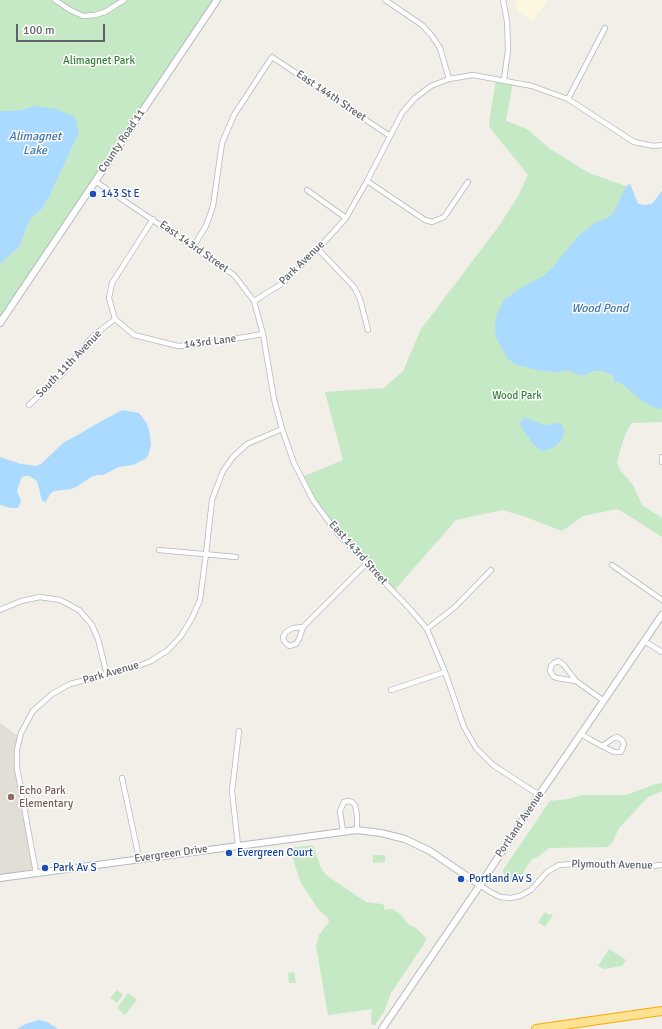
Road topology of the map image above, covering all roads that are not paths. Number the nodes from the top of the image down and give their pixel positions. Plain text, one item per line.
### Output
1 (54, 0) edge
2 (124, 0) edge
3 (217, 0) edge
4 (385, 0) edge
5 (503, 0) edge
6 (605, 28) dead end
7 (450, 79) junction
8 (504, 80) junction
9 (568, 100) junction
10 (390, 136) junction
11 (662, 145) edge
12 (96, 181) junction
13 (367, 181) junction
14 (468, 182) dead end
15 (307, 190) dead end
16 (346, 218) junction
17 (153, 219) junction
18 (194, 247) junction
19 (318, 249) junction
20 (254, 301) junction
21 (115, 319) junction
22 (0, 323) edge
23 (368, 330) dead end
24 (263, 334) junction
25 (29, 405) dead end
26 (282, 429) junction
27 (662, 457) edge
28 (662, 462) edge
29 (160, 550) dead end
30 (206, 554) junction
31 (236, 557) dead end
32 (366, 564) junction
33 (612, 565) dead end
34 (491, 570) dead end
35 (662, 600) edge
36 (0, 610) edge
37 (662, 615) edge
38 (302, 627) junction
39 (427, 629) junction
40 (644, 641) junction
41 (662, 652) edge
42 (445, 672) junction
43 (107, 675) junction
44 (576, 681) junction
45 (391, 690) dead end
46 (604, 701) junction
47 (239, 731) dead end
48 (582, 734) junction
49 (602, 746) junction
50 (122, 778) dead end
51 (538, 795) junction
52 (357, 830) junction
53 (343, 832) junction
54 (238, 845) junction
55 (139, 858) junction
56 (662, 865) edge
57 (36, 873) junction
58 (0, 878) edge
59 (480, 885) junction
60 (662, 1011) edge
61 (382, 1029) edge
62 (536, 1029) edge

1 - 2 street
3 - 12 street, County Road 11
4 - 7 street
5 - 8 street
6 - 9 street
7 - 8 street
7 - 10 street
8 - 9 street
9 - 11 street
10 - 13 street, Park Avenue
10 - 18 street, East 144th Street
12 - 17 street, East 143rd Street
12 - 22 street, County Road 11
13 - 14 street
13 - 16 street, Park Avenue
15 - 16 street
16 - 19 street, Park Avenue
17 - 18 street, East 143rd Street
17 - 21 street
18 - 20 street, East 143rd Street
19 - 20 street, Park Avenue
19 - 23 street
20 - 24 street, East 143rd Street
21 - 24 street, 143rd Lane
21 - 25 street, South 11th Avenue
24 - 26 street, East 143rd Street
26 - 30 street, Park Avenue
26 - 32 street, East 143rd Street
27 - 28 street
29 - 30 street
30 - 31 street
30 - 43 street, Park Avenue
32 - 38 street
32 - 39 street, East 143rd Street
33 - 35 street
34 - 39 street
36 - 43 street
37 - 40 street, Portland Avenue
38 - 38 street
39 - 42 street, East 143rd Street
40 - 41 street
40 - 46 street, Portland Avenue
42 - 45 street
42 - 51 street, East 143rd Street
43 - 57 street, Park Avenue
44 - 44 street
44 - 46 street
46 - 48 street, Portland Avenue
47 - 54 street
48 - 49 street
48 - 51 street, Portland Avenue
49 - 49 street
50 - 55 street
51 - 59 street, Portland Avenue
52 - 53 street, Evergreen Drive
52 - 53 street
52 - 59 street, Evergreen Drive
53 - 54 street, Evergreen Drive
54 - 55 street, Evergreen Drive
55 - 57 street, Evergreen Drive
56 - 59 street, Plymouth Avenue
57 - 58 street, Evergreen Drive
59 - 61 street, Portland Avenue
60 - 62 highway

